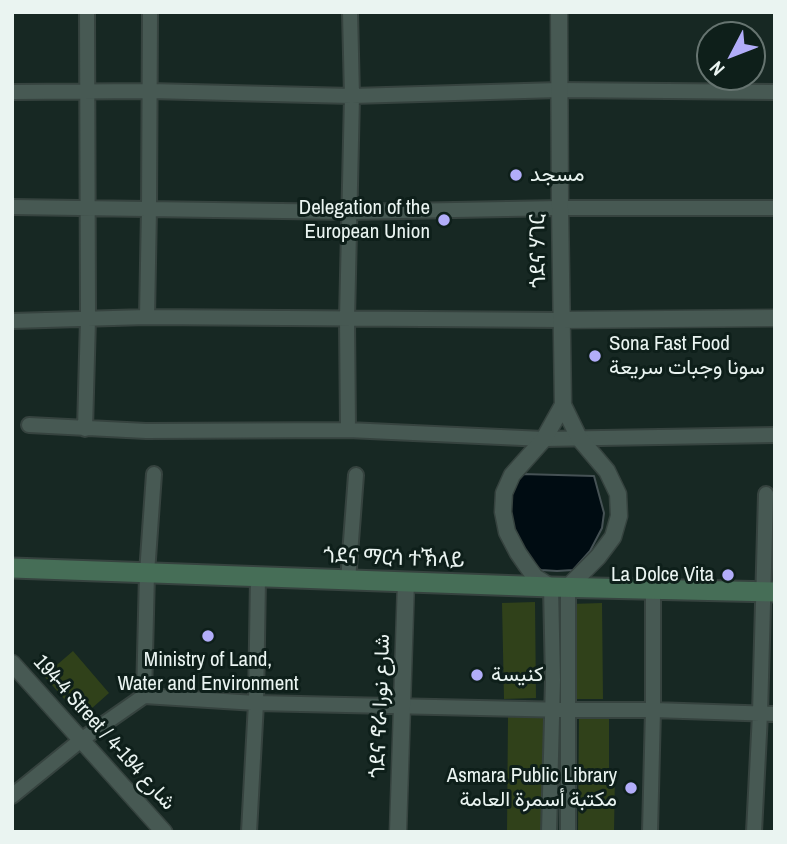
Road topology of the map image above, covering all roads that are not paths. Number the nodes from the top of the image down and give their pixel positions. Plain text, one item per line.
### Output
1 (87, 12) edge
2 (150, 12) edge
3 (350, 12) edge
4 (559, 12) edge
5 (559, 90) junction
6 (88, 91) junction
7 (150, 91) junction
8 (12, 92) edge
9 (775, 92) edge
10 (352, 96) junction
11 (12, 206) edge
12 (87, 207) junction
13 (560, 208) junction
14 (775, 208) edge
15 (149, 209) junction
16 (349, 212) junction
17 (147, 317) junction
18 (775, 318) edge
19 (88, 319) junction
20 (347, 319) junction
21 (561, 320) junction
22 (12, 321) edge
23 (563, 405) junction
24 (29, 425) dead end
25 (85, 429) junction
26 (348, 430) junction
27 (775, 435) edge
28 (579, 438) junction
29 (544, 439) junction
30 (154, 474) dead end
31 (356, 475) dead end
32 (766, 494) dead end
33 (12, 568) edge
34 (147, 573) junction
35 (258, 578) junction
36 (348, 580) junction
37 (406, 581) junction
38 (559, 587) junction
39 (653, 589) junction
40 (769, 591) edge
41 (12, 663) edge
42 (144, 695) junction
43 (256, 703) junction
44 (402, 706) junction
45 (552, 709) junction
46 (569, 710) junction
47 (653, 710) junction
48 (768, 714) edge
49 (81, 740) junction
50 (12, 796) edge
51 (164, 832) edge
52 (249, 832) edge
53 (398, 832) edge
54 (549, 832) edge
55 (568, 832) edge
56 (650, 832) edge
57 (754, 832) edge

1 - 6 street
2 - 7 street
3 - 10 street
4 - 5 street, ጎደና ሃገር
5 - 9 street
5 - 10 street
5 - 13 street, ጎደና ሃገር
6 - 7 street
6 - 8 street
6 - 12 street
7 - 10 street
7 - 15 street
10 - 16 street
11 - 12 street
12 - 15 street
12 - 19 street
13 - 14 street
13 - 16 street
13 - 21 street, ጎደና ሃገር
15 - 16 street
15 - 17 street
16 - 20 street
17 - 19 street
17 - 20 street
18 - 21 street
19 - 22 street
19 - 25 street
20 - 21 street
20 - 26 street
21 - 23 street, ጎደና ሃገር
23 - 28 street
23 - 29 street
24 - 25 street
25 - 26 street
26 - 29 street
27 - 28 street
28 - 29 street
28 - 38 street
29 - 38 street
30 - 34 street
31 - 36 street
32 - 40 street
33 - 34 main road, ጎደና ማርሳ ተኽላይ
34 - 35 main road, ጎደና ማርሳ ተኽላይ
34 - 42 street
35 - 36 main road, ጎደና ማርሳ ተኽላይ
35 - 43 street
36 - 37 main road, ጎደና ማርሳ ተኽላይ
37 - 38 main road, ጎደና ማርሳ ተኽላይ
37 - 44 street, ጎደና ኖራ شارع نورا
38 - 39 main road, ጎደና ማርሳ ተኽላይ
38 - 45 street
38 - 46 street
39 - 40 main road, ጎደና ማርሳ ተኽላይ
39 - 47 street
40 - 48 street
41 - 49 street, 194-4 Street / شارع 194-4
42 - 43 street
42 - 49 street
43 - 44 street
43 - 52 street
44 - 45 street
44 - 53 street, ጎደና ኖራ شارع نورا
45 - 46 street
45 - 54 street
46 - 47 street
46 - 55 street
47 - 48 street
47 - 56 street
48 - 57 street
49 - 50 street
49 - 51 street, 194-4 Street / شارع 194-4

